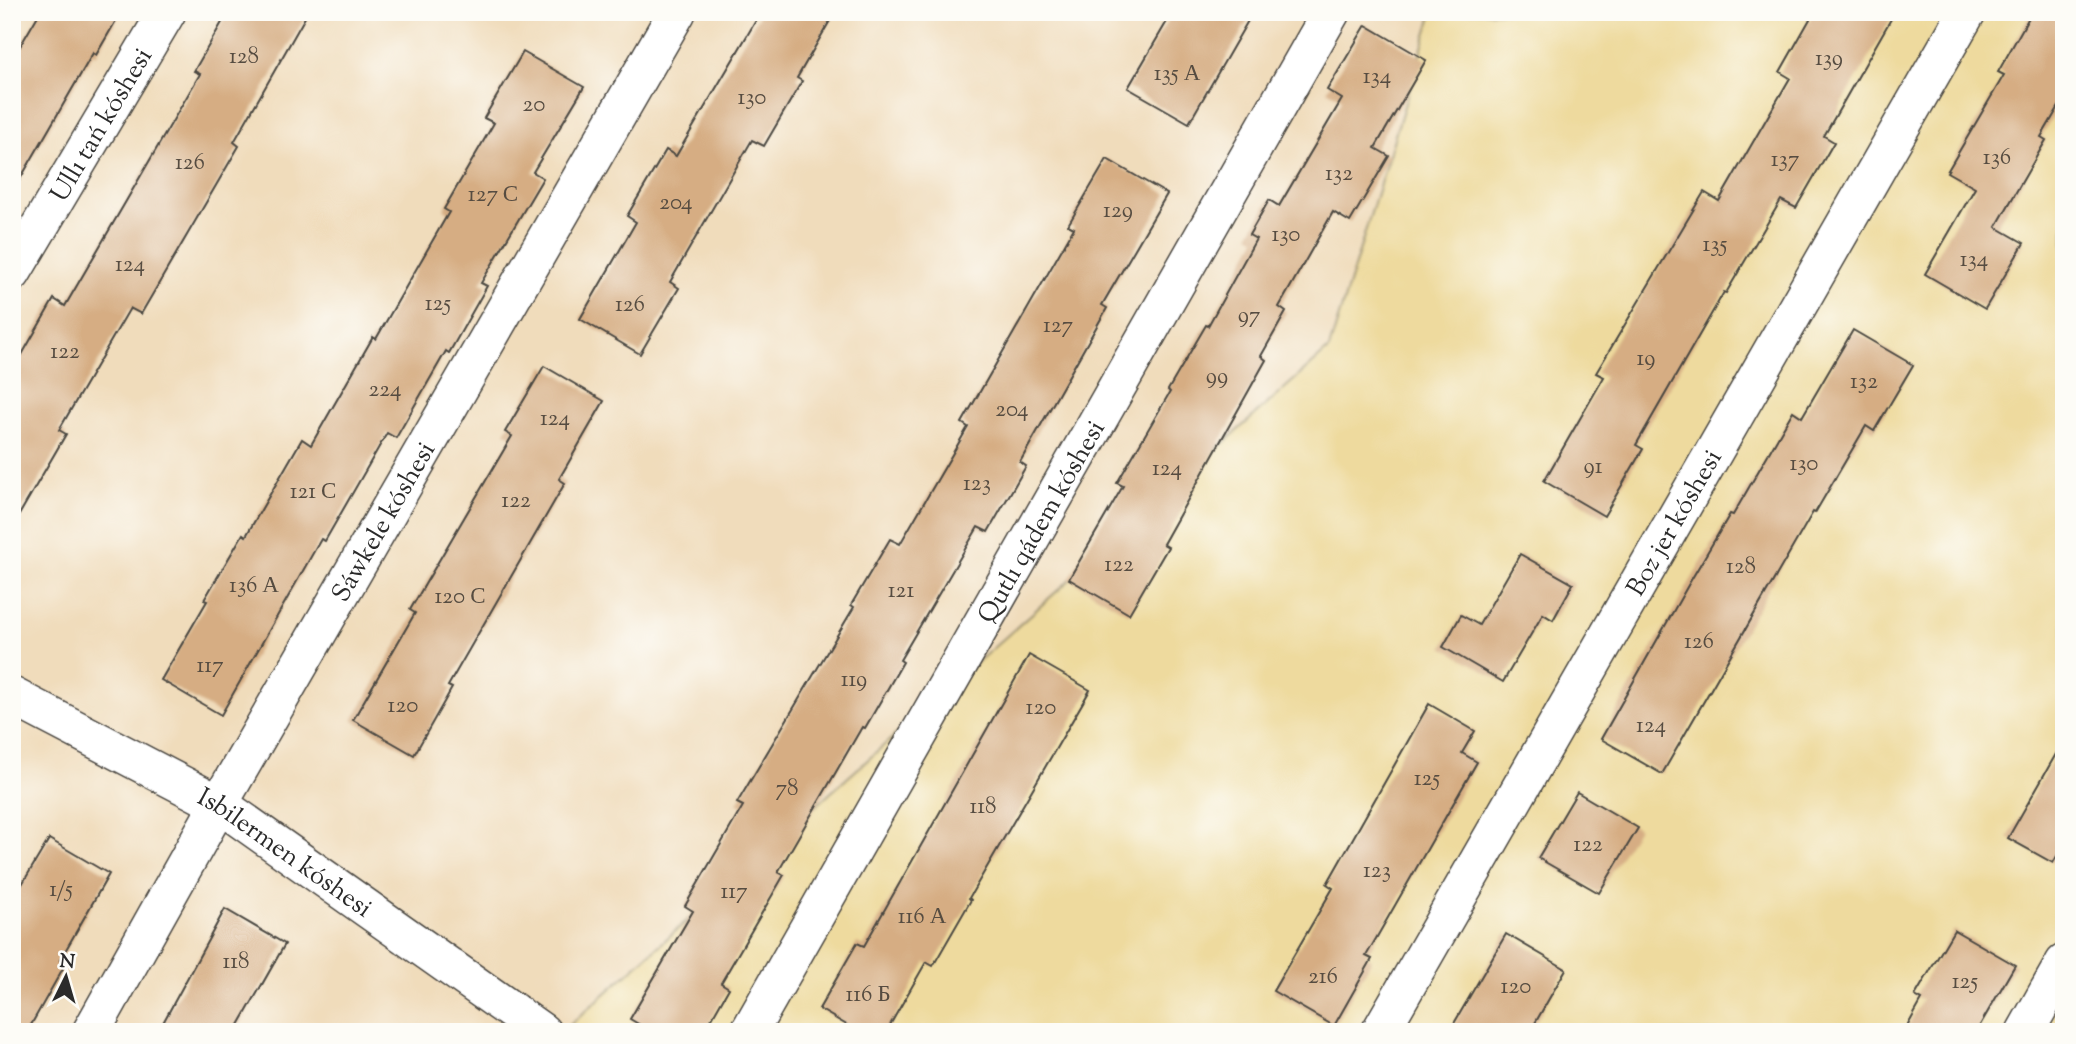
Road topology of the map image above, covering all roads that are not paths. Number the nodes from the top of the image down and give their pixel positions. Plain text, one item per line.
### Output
1 (167, 12) edge
2 (677, 12) edge
3 (1331, 12) edge
4 (1967, 12) edge
5 (12, 273) edge
6 (12, 696) edge
7 (219, 804) junction
8 (2064, 963) edge
9 (91, 1032) edge
10 (542, 1032) edge
11 (749, 1032) edge
12 (1380, 1032) edge
13 (2025, 1032) edge

1 - 5 street, Ullı tań kóshesi
2 - 7 street, Sáwkele kóshesi
3 - 11 street, Qutlı qádem kóshesi
4 - 12 street, Boz jer kóshesi
6 - 7 street, Isbilermen kóshesi
7 - 9 street, Sáwkele kóshesi
7 - 10 street, Isbilermen kóshesi
8 - 13 street

